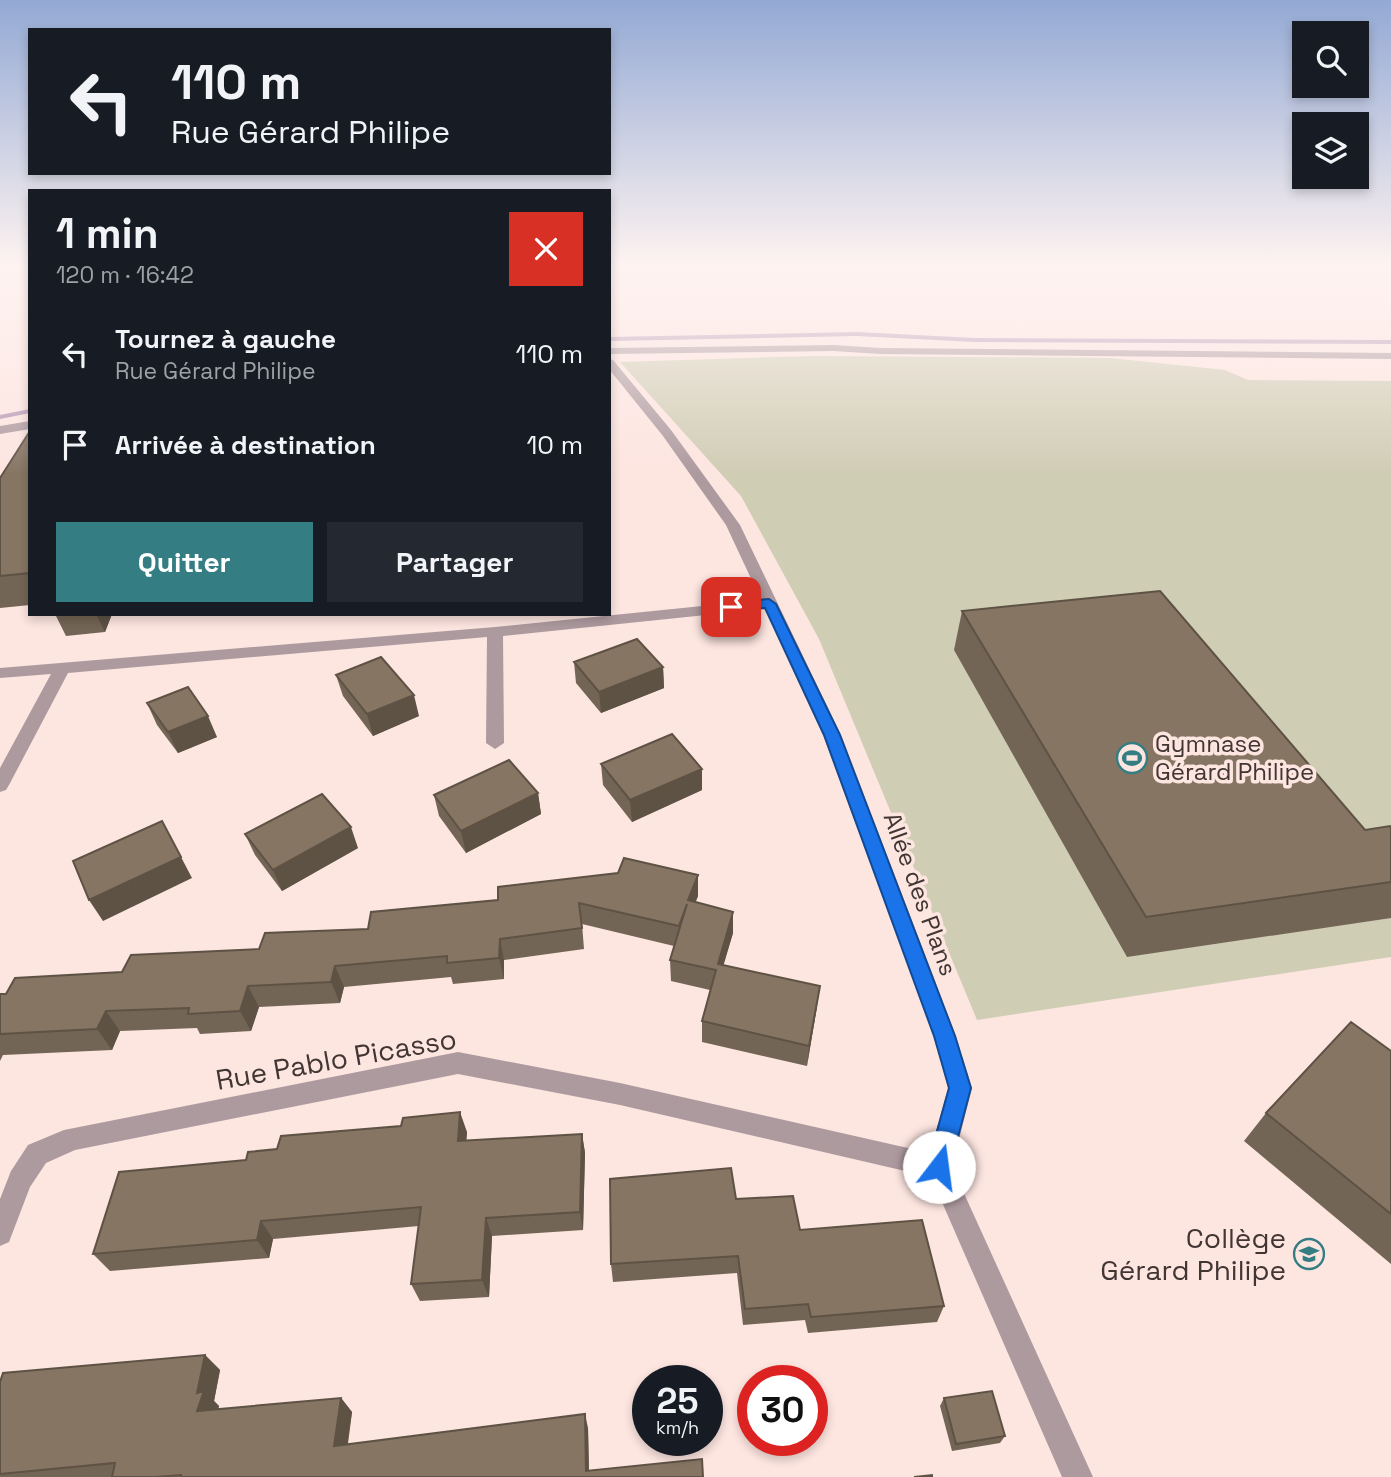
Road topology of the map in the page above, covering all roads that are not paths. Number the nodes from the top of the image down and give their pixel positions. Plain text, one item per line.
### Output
1 (611, 351) edge
2 (1391, 356) edge
3 (611, 364) edge
4 (28, 425) edge
5 (0, 430) edge
6 (769, 604) junction
7 (495, 632) junction
8 (62, 666) junction
9 (0, 673) edge
10 (495, 743) dead end
11 (0, 785) edge
12 (939, 1167) junction
13 (0, 1233) edge
14 (1078, 1477) edge

1 - 2 street
3 - 6 street, Allée des Plans
4 - 5 street
6 - 7 street
6 - 12 street, Allée des Plans
7 - 8 street
7 - 10 street
8 - 9 street
8 - 11 street
12 - 13 street, Rue Pablo Picasso
12 - 14 street

